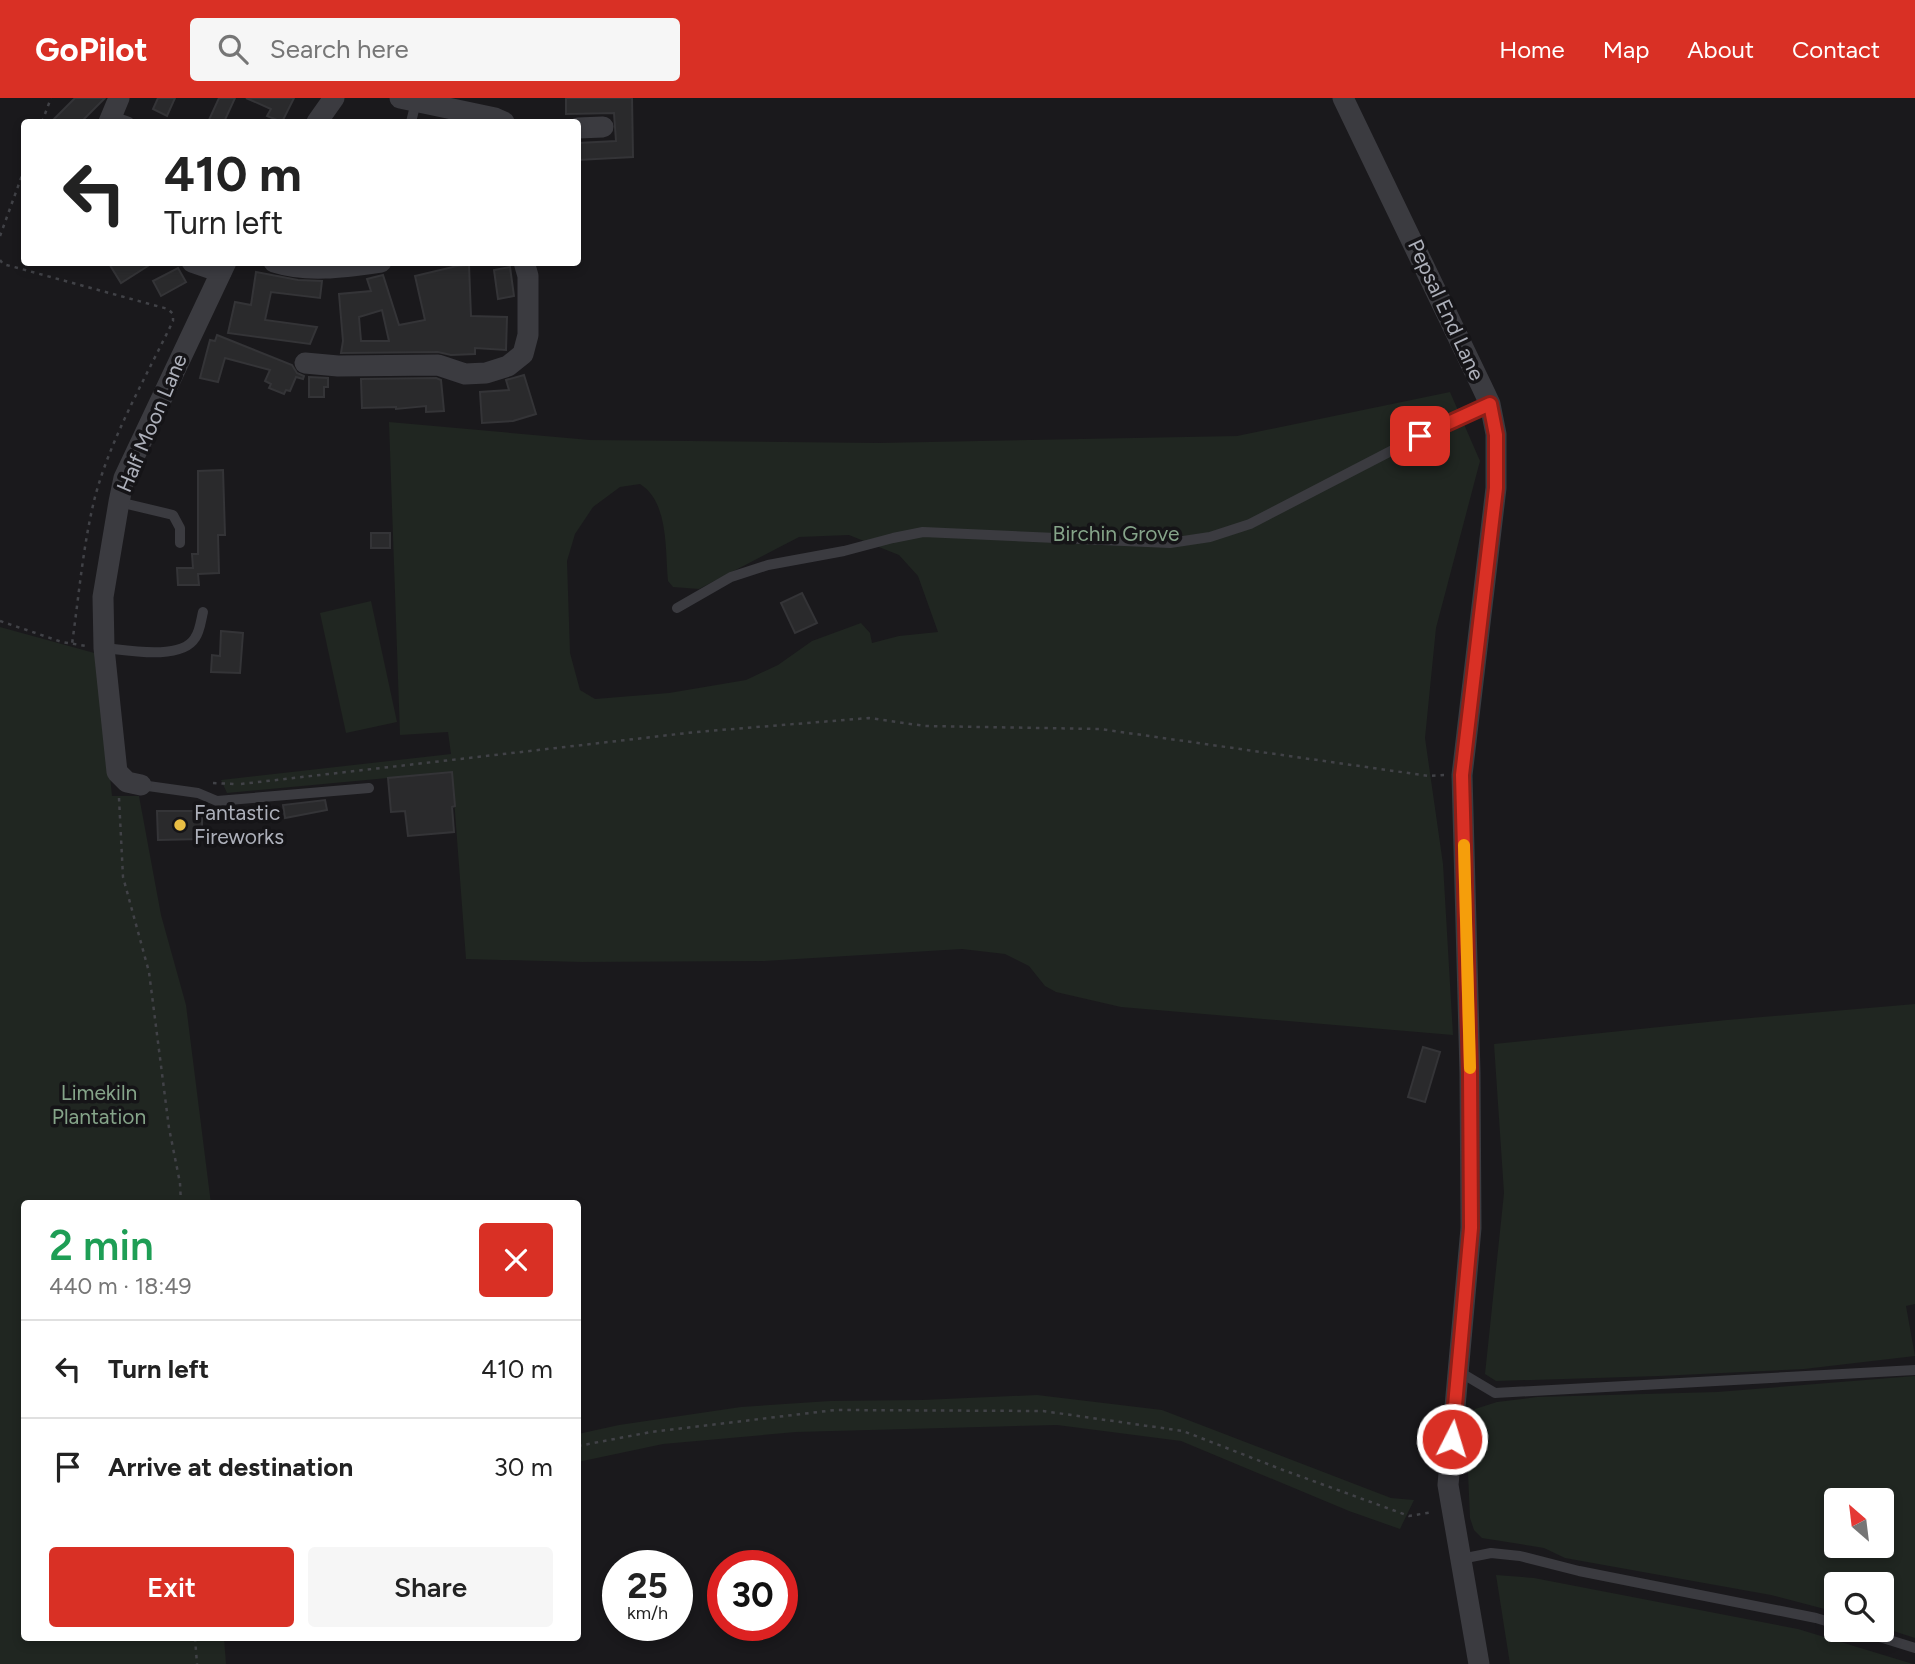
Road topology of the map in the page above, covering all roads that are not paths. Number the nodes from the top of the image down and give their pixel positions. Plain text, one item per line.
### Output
1 (1343, 98) edge
2 (331, 99) edge
3 (409, 107) edge
4 (319, 119) edge
5 (497, 119) edge
6 (603, 127) dead end
7 (581, 128) edge
8 (298, 266) edge
9 (357, 266) edge
10 (525, 266) edge
11 (223, 267) edge
12 (305, 363) dead end
13 (1490, 404) junction
14 (119, 502) junction
15 (180, 543) dead end
16 (677, 608) dead end
17 (203, 612) dead end
18 (103, 648) junction
19 (141, 785) joint
20 (369, 788) dead end
21 (1915, 1370) edge
22 (1458, 1371) junction
23 (1461, 1559) junction
24 (1824, 1621) edge
25 (1894, 1641) edge
26 (1915, 1648) edge
27 (1479, 1664) edge

1 - 13 street, Pepsal End Lane
2 - 4 street
3 - 5 street
6 - 7 street
8 - 9 street
10 - 12 street
11 - 14 street, Half Moon Lane
13 - 16 lane
13 - 22 street, Pepsal End Lane
14 - 15 lane
14 - 18 street, Half Moon Lane
17 - 18 lane
18 - 19 street, Half Moon Lane
19 - 20 lane
21 - 22 lane
22 - 23 street, Pepsal End Lane
23 - 24 lane
23 - 27 street, Pepsal End Lane
25 - 26 lane

